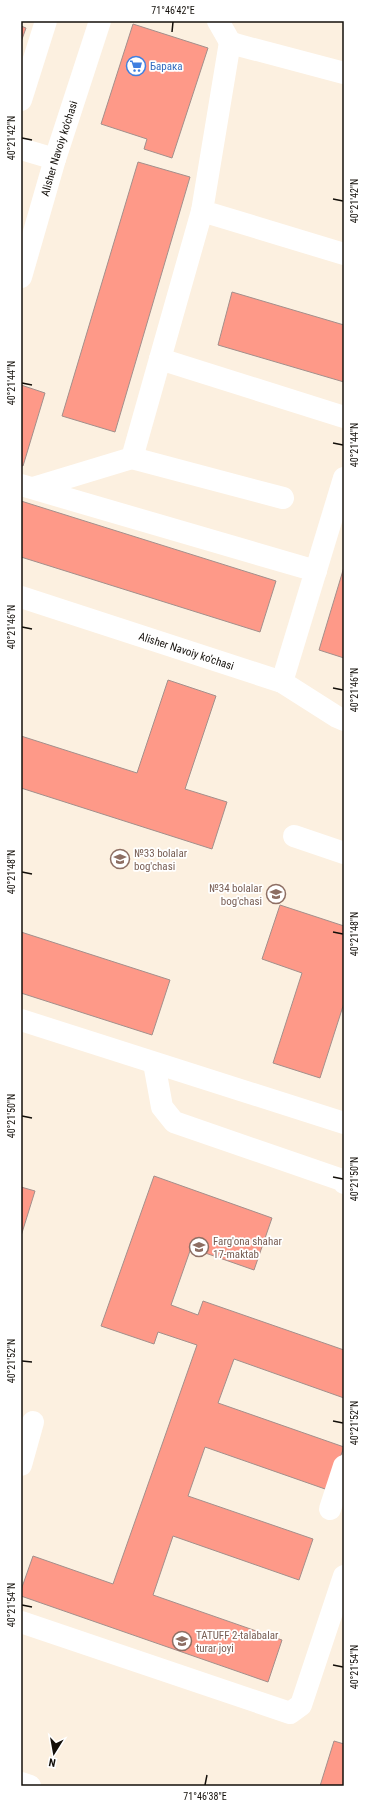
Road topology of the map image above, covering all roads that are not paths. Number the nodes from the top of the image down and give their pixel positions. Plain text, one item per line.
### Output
1 (46, 21) edge
2 (100, 21) edge
3 (218, 21) edge
4 (230, 42) junction
5 (344, 73) edge
6 (21, 100) edge
7 (21, 149) edge
8 (55, 159) junction
9 (202, 211) junction
10 (344, 254) edge
11 (21, 276) edge
12 (160, 359) junction
13 (344, 417) edge
14 (132, 458) junction
15 (344, 478) edge
16 (27, 486) edge
17 (283, 498) dead end
18 (316, 571) junction
19 (21, 597) edge
20 (282, 682) junction
21 (344, 720) edge
22 (294, 836) dead end
23 (344, 853) edge
24 (21, 1020) edge
25 (154, 1063) junction
26 (344, 1123) edge
27 (344, 1183) edge
28 (33, 1422) dead end
29 (21, 1465) edge
30 (344, 1466) edge
31 (330, 1509) dead end
32 (344, 1576) edge
33 (21, 1622) edge

1 - 6 street
2 - 8 street, Alisher Navoiy ko'chasi
3 - 4 street
4 - 5 street
4 - 9 street
7 - 8 street
8 - 11 street, Alisher Navoiy ko'chasi
9 - 10 street
9 - 12 street
12 - 13 street
12 - 14 street
14 - 16 street
14 - 17 street
15 - 18 street
16 - 18 street
18 - 20 street
19 - 20 street, Alisher Navoiy ko'chasi
20 - 21 street, Alisher Navoiy ko'chasi
22 - 23 street
24 - 25 street
25 - 26 street
25 - 27 street
28 - 29 street
30 - 31 street
32 - 33 street

